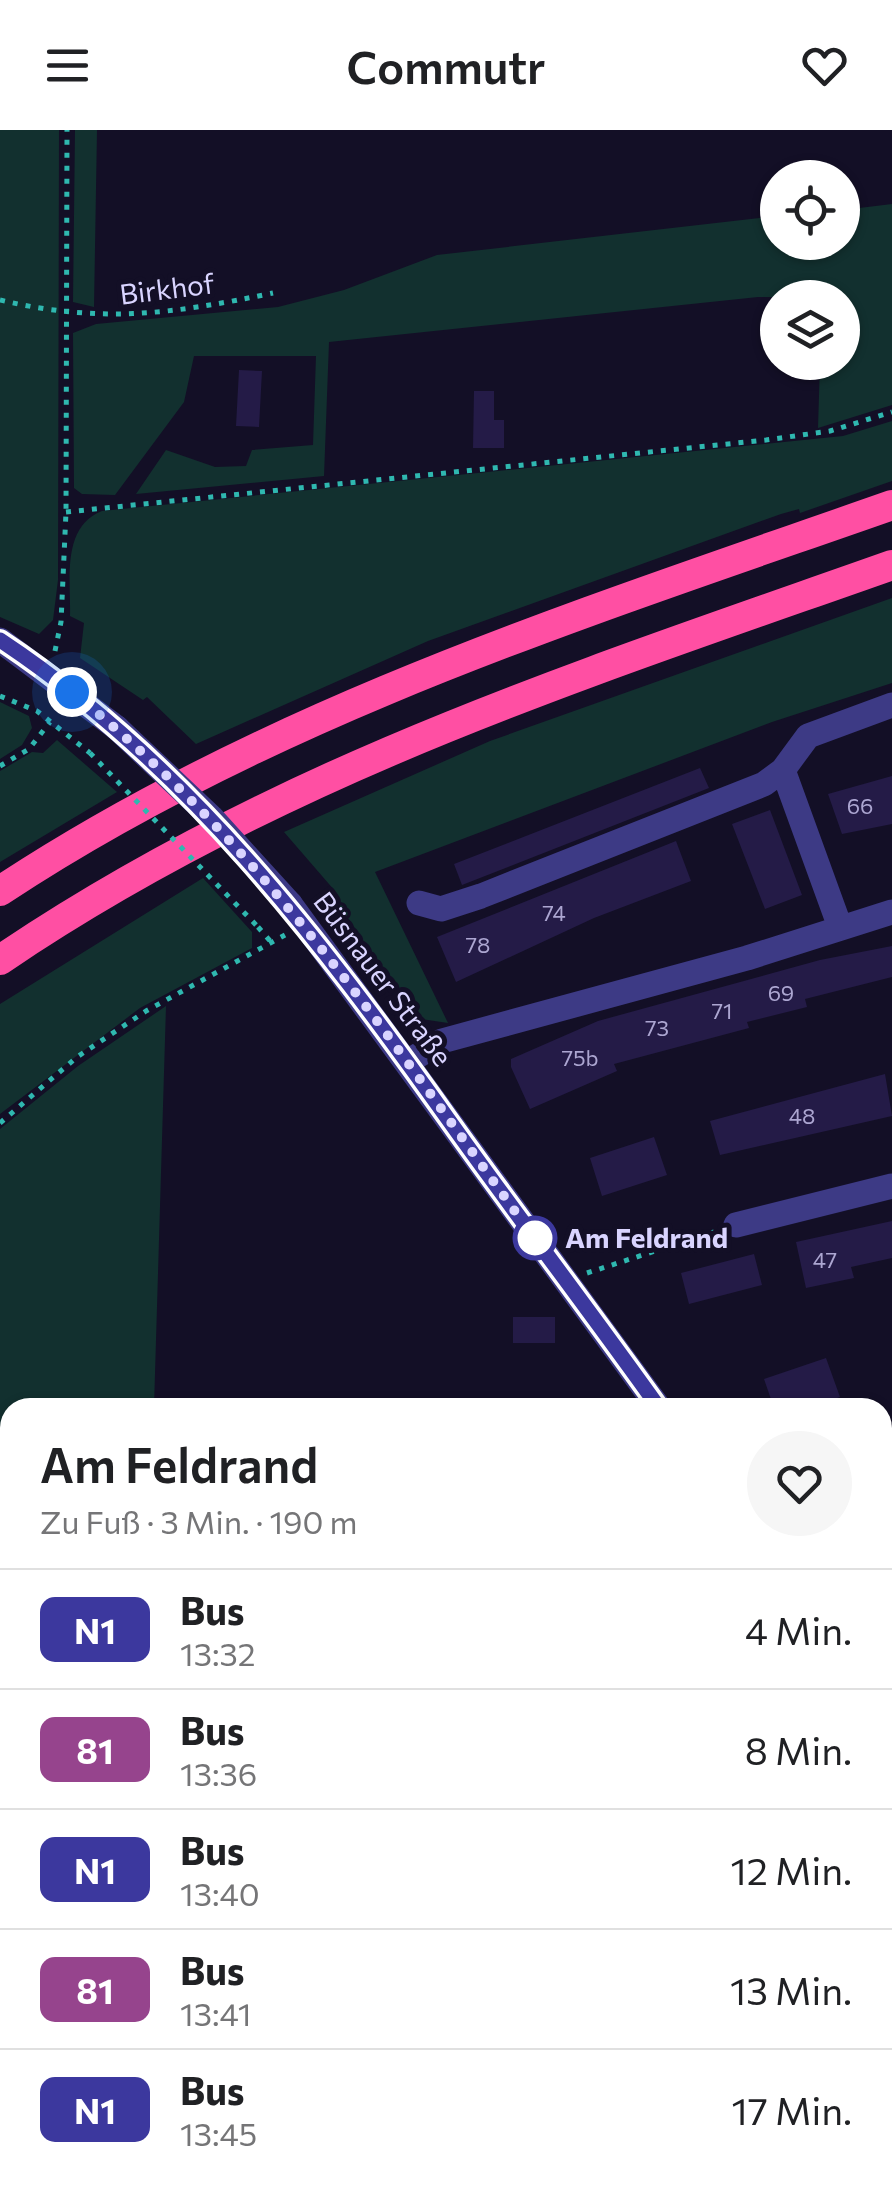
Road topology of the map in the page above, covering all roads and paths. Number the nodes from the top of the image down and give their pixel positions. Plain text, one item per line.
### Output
1 (68, 130) edge
2 (273, 294) dead end
3 (0, 300) edge
4 (64, 315) junction
5 (892, 412) edge
6 (892, 505) edge
7 (66, 512) junction
8 (892, 565) edge
9 (0, 640) edge
10 (50, 674) junction
11 (0, 696) edge
12 (892, 705) edge
13 (50, 722) junction
14 (0, 766) edge
15 (783, 770) junction
16 (0, 891) edge
17 (419, 903) dead end
18 (892, 912) edge
19 (840, 927) junction
20 (0, 960) edge
21 (409, 1061) junction
22 (0, 1123) edge
23 (892, 1186) edge
24 (736, 1224) joint
25 (568, 1283) junction
26 (653, 1398) edge

1 - 4 path
2 - 4 path, Birkhof
3 - 4 path, Birkhof
4 - 7 path
5 - 7 path
6 - 16 highway
7 - 10 path
8 - 20 highway
9 - 10 street, Büsnauer Straße
10 - 21 street, Büsnauer Straße, bridge
11 - 13 path
12 - 15 street
13 - 14 path
13 - 22 path, bridge
15 - 17 street
15 - 19 street
18 - 19 street
19 - 21 street
21 - 25 street, Büsnauer Straße
23 - 24 street
24 - 25 path
25 - 26 street, Büsnauer Straße

